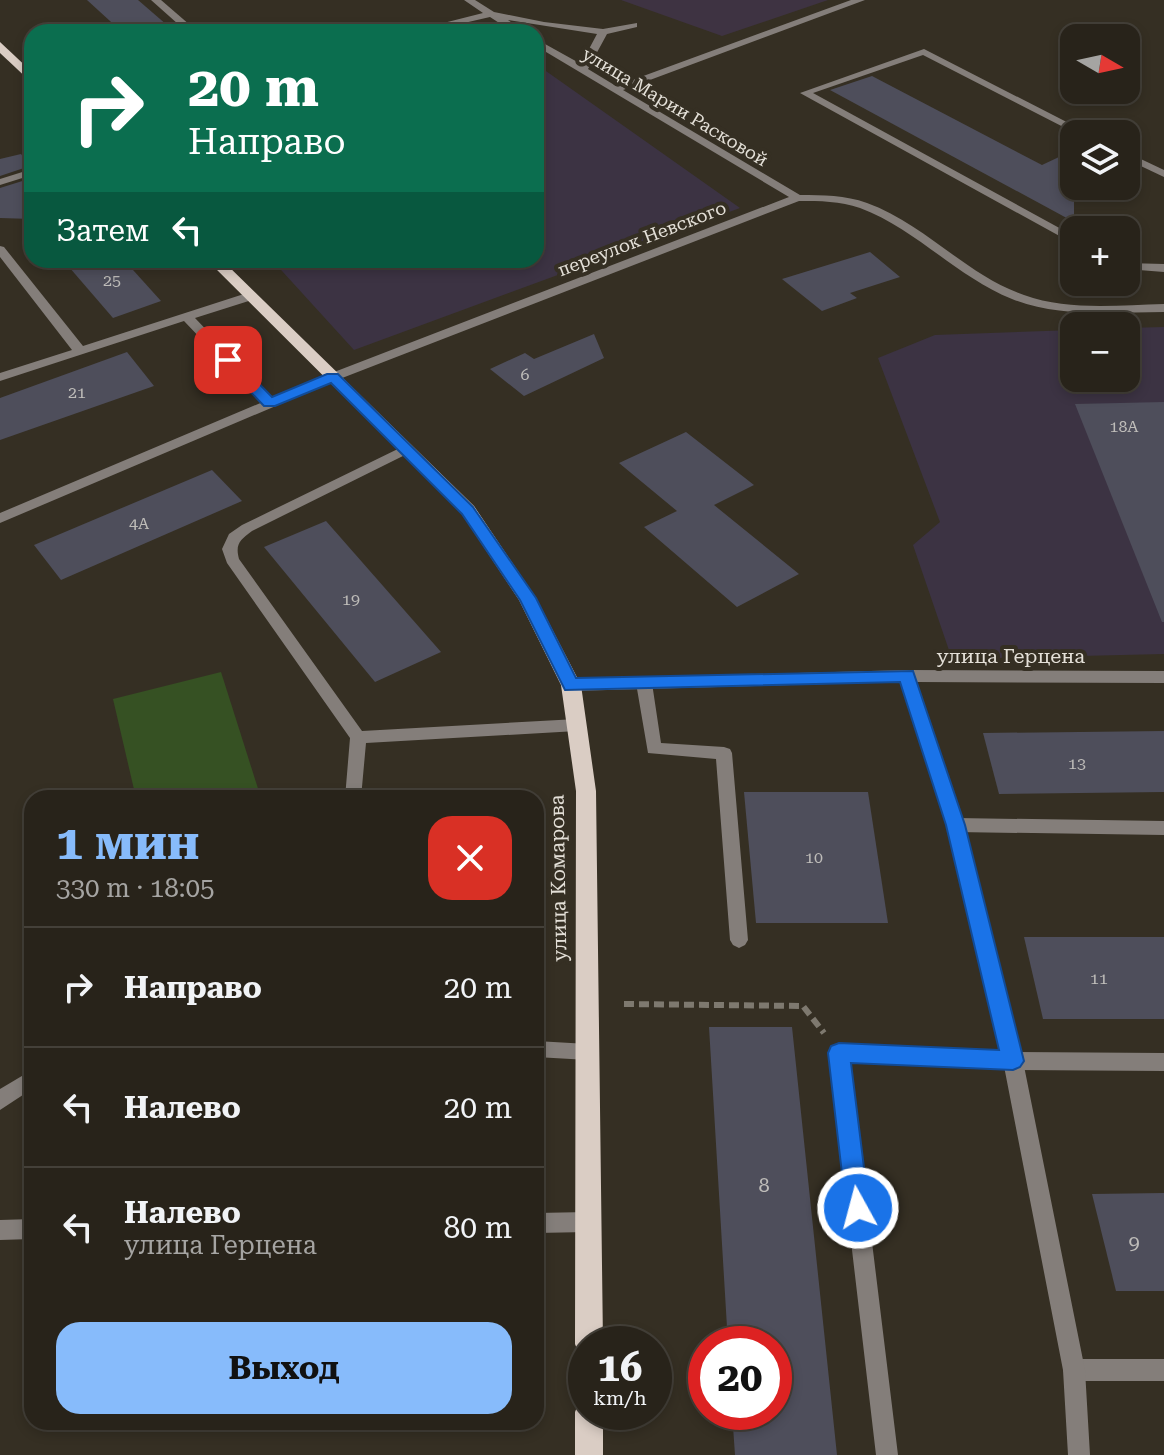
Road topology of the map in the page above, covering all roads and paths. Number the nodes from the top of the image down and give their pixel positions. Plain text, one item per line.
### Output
1 (156, 0) edge
2 (469, 0) edge
3 (860, 0) edge
4 (491, 14) junction
5 (184, 24) edge
6 (448, 24) edge
7 (507, 24) edge
8 (537, 24) edge
9 (544, 25) edge
10 (634, 25) dead end
11 (603, 32) junction
12 (0, 46) edge
13 (544, 47) edge
14 (24, 71) edge
15 (582, 71) junction
16 (616, 89) junction
17 (1060, 121) edge
18 (1140, 162) edge
19 (24, 174) edge
20 (1164, 174) edge
21 (0, 182) edge
22 (798, 198) junction
23 (1060, 233) edge
24 (0, 249) edge
25 (1140, 267) edge
26 (222, 268) edge
27 (1164, 268) edge
28 (251, 296) junction
29 (1164, 308) edge
30 (187, 317) junction
31 (80, 351) junction
32 (0, 377) edge
33 (333, 377) junction
34 (270, 403) junction
35 (406, 449) junction
36 (0, 518) edge
37 (907, 676) junction
38 (1164, 677) edge
39 (644, 683) junction
40 (571, 685) junction
41 (577, 725) junction
42 (358, 737) junction
43 (354, 790) edge
44 (956, 825) junction
45 (1164, 828) edge
46 (739, 940) dead end
47 (624, 1004) dead end
48 (544, 1049) edge
49 (588, 1052) junction
50 (839, 1053) junction
51 (1013, 1061) junction
52 (1164, 1062) edge
53 (24, 1083) edge
54 (0, 1101) edge
55 (588, 1222) junction
56 (544, 1223) edge
57 (24, 1229) edge
58 (0, 1230) edge
59 (589, 1326) edge
60 (1074, 1370) junction
61 (1164, 1370) edge
62 (589, 1430) edge
63 (589, 1455) edge
64 (887, 1455) edge
65 (1079, 1455) edge

1 - 5 street
2 - 4 street
3 - 16 street
4 - 6 street
4 - 7 street
4 - 8 street
9 - 11 street
10 - 11 street
11 - 15 street
12 - 14 main road
13 - 15 street, улица Марии Расковой
15 - 16 street, улица Марии Расковой
16 - 22 street, улица Марии Расковой
17 - 23 street
18 - 20 street
19 - 21 street
22 - 29 street, переулок Невского
22 - 33 street, переулок Невского
24 - 31 street
25 - 27 street
26 - 28 main road, улица Комарова
28 - 30 street
28 - 33 main road, улица Комарова
30 - 31 street
30 - 34 street
31 - 32 street
33 - 34 street, переулок Невского
33 - 35 main road, улица Комарова
34 - 36 street, переулок Невского
35 - 40 main road, улица Комарова
35 - 42 street
37 - 38 street, улица Герцена
37 - 39 street, улица Герцена
37 - 44 street
39 - 40 street, улица Герцена
39 - 46 street
40 - 41 main road, улица Комарова
41 - 42 street
41 - 49 main road, улица Комарова
42 - 43 street
44 - 45 street
44 - 51 street
47 - 50 path
48 - 49 street
49 - 55 main road, улица Комарова
50 - 51 street
50 - 64 street
51 - 52 street
51 - 60 street
53 - 54 street
55 - 56 street
55 - 59 main road, улица Комарова
57 - 58 street
60 - 61 street
60 - 65 street
62 - 63 main road

